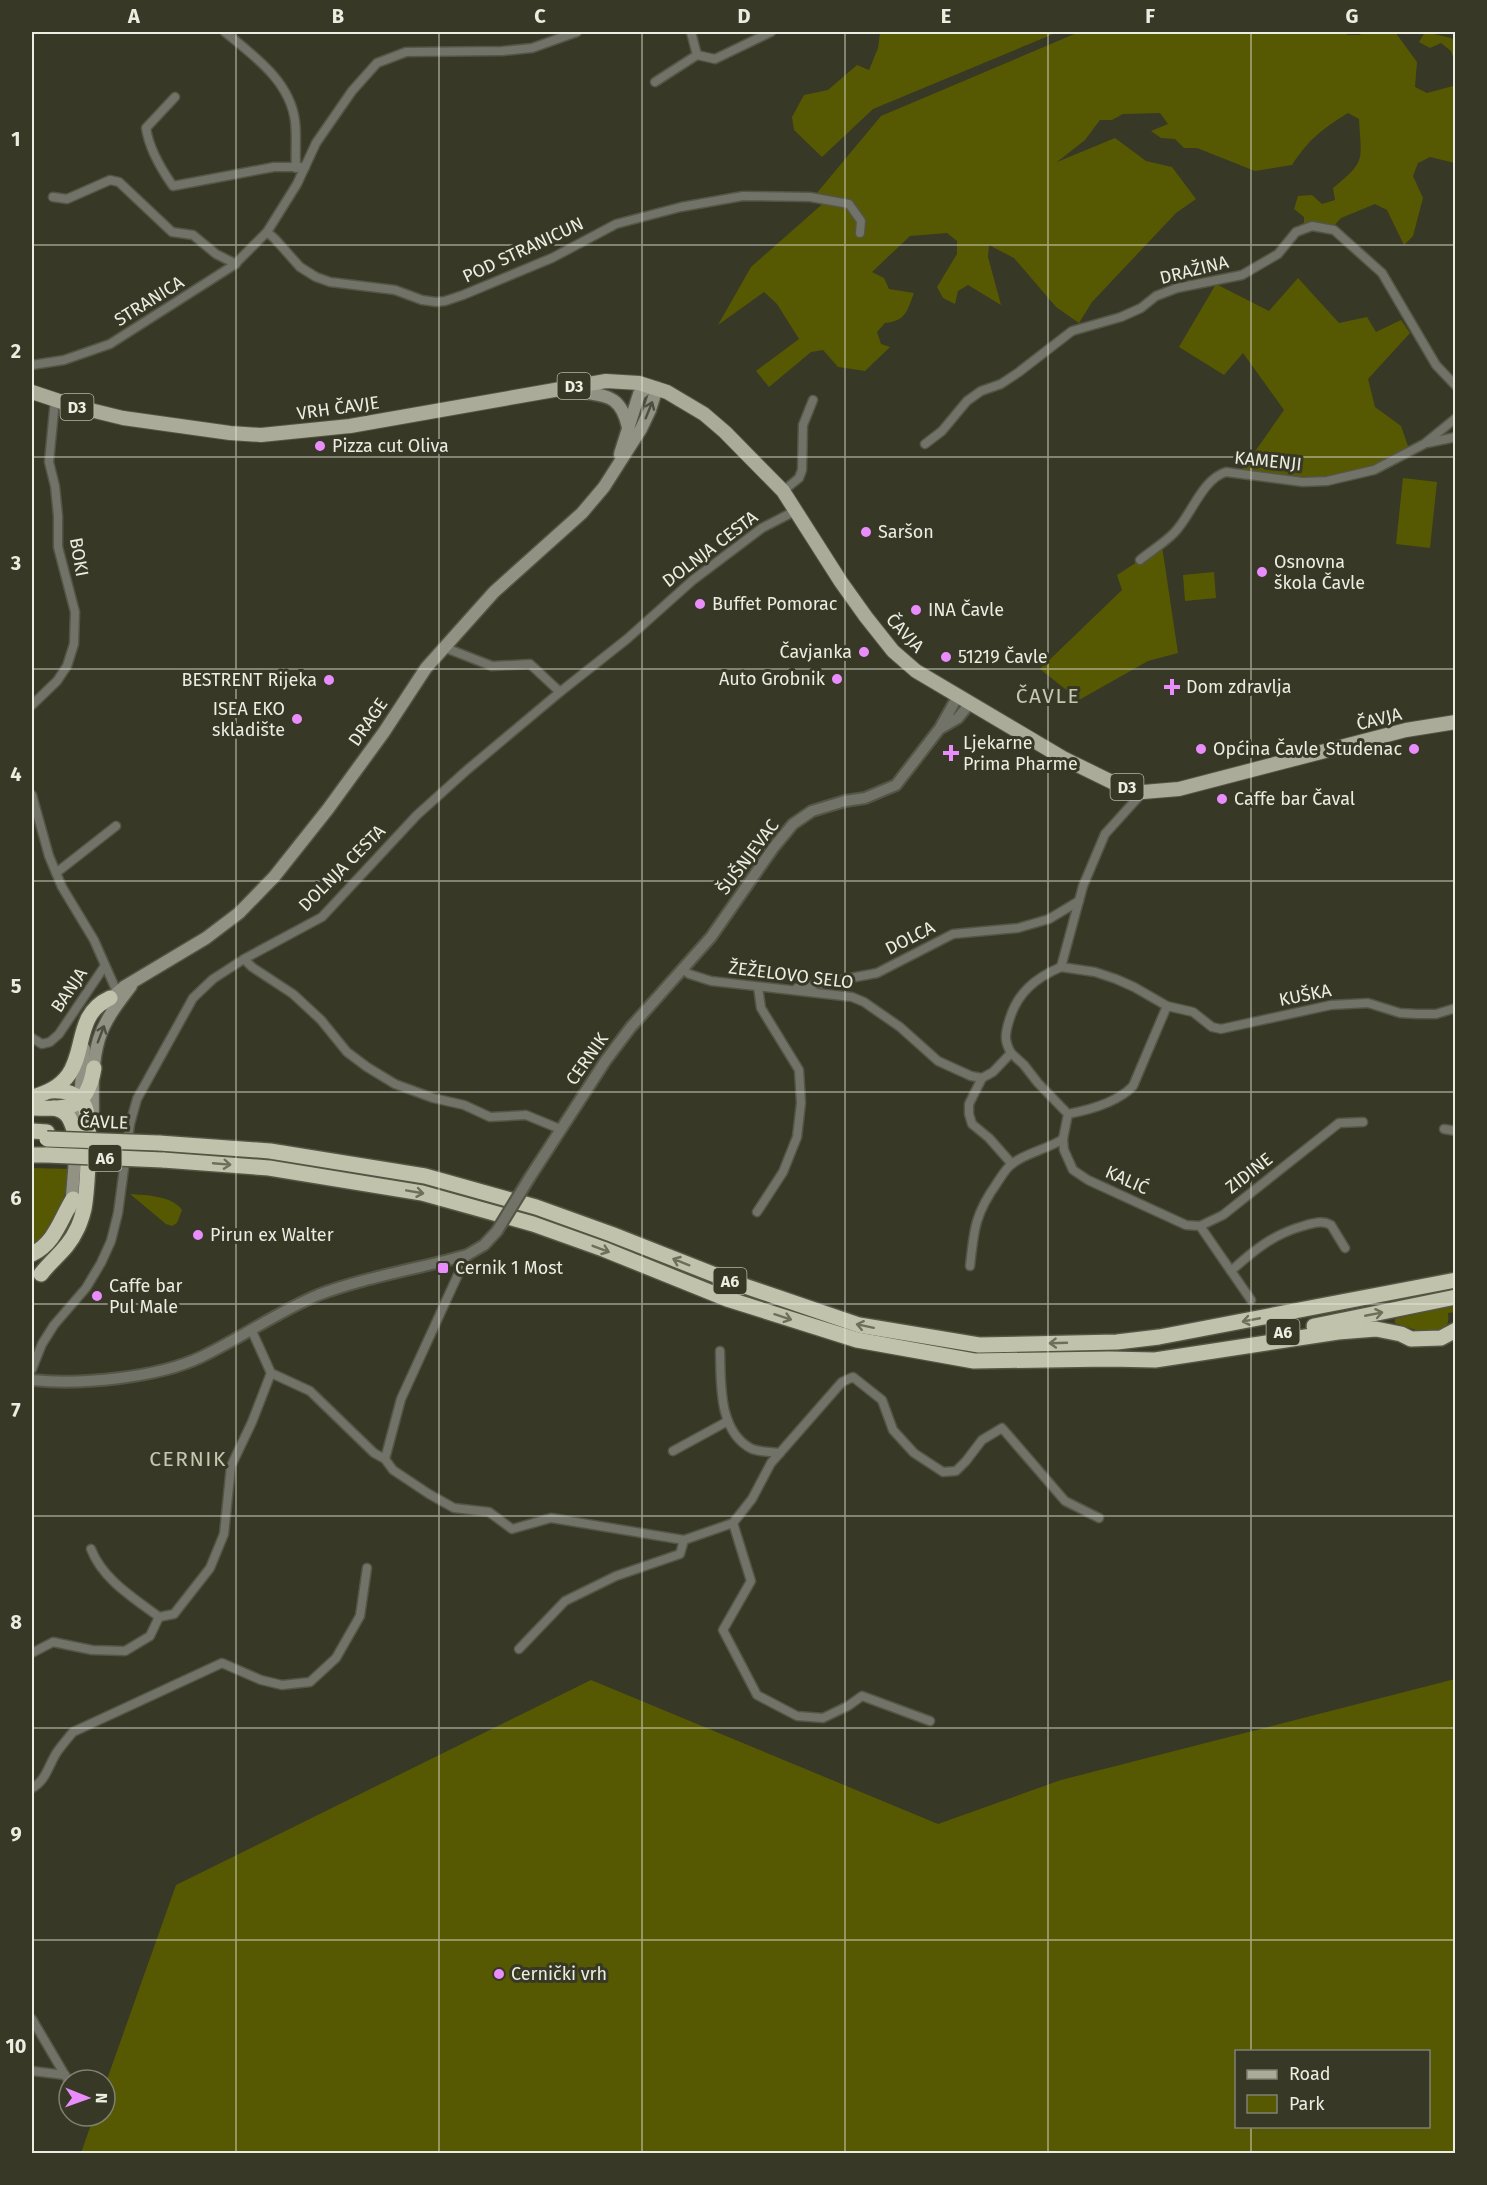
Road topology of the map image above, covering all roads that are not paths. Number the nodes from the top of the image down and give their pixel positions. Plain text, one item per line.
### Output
1 (225, 32) edge
2 (577, 32) edge
3 (691, 32) edge
4 (771, 32) edge
5 (697, 55) junction
6 (655, 82) dead end
7 (175, 97) dead end
8 (300, 167) junction
9 (53, 197) dead end
10 (267, 232) junction
11 (860, 233) dead end
12 (236, 264) junction
13 (32, 365) edge
14 (1455, 386) edge
15 (565, 387) junction
16 (654, 387) junction
17 (32, 392) edge
18 (55, 400) junction
19 (813, 400) dead end
20 (1455, 418) edge
21 (628, 430) junction
22 (1455, 437) edge
23 (925, 444) dead end
24 (1424, 444) junction
25 (616, 467) junction
26 (783, 491) junction
27 (795, 511) junction
28 (1140, 560) dead end
29 (443, 647) junction
30 (560, 692) junction
31 (964, 700) junction
32 (32, 705) edge
33 (1455, 722) edge
34 (1143, 792) junction
35 (32, 795) edge
36 (116, 826) dead end
37 (56, 873) junction
38 (1079, 901) junction
39 (244, 959) junction
40 (104, 967) junction
41 (1061, 967) junction
42 (683, 969) junction
43 (135, 980) junction
44 (758, 987) junction
45 (787, 990) junction
46 (114, 995) junction
47 (1167, 1006) junction
48 (1455, 1009) edge
49 (32, 1038) edge
50 (1011, 1053) junction
51 (94, 1068) junction
52 (982, 1078) junction
53 (50, 1091) junction
54 (32, 1097) edge
55 (80, 1102) junction
56 (32, 1108) edge
57 (49, 1108) junction
58 (1068, 1114) junction
59 (1363, 1122) dead end
60 (560, 1129) junction
61 (1444, 1129) dead end
62 (32, 1131) edge
63 (1455, 1131) edge
64 (47, 1136) junction
65 (76, 1136) junction
66 (32, 1139) edge
67 (1063, 1139) junction
68 (32, 1155) edge
69 (42, 1160) edge
70 (1012, 1164) junction
71 (73, 1199) junction
72 (757, 1212) dead end
73 (1200, 1227) junction
74 (1345, 1248) dead end
75 (32, 1254) edge
76 (467, 1255) junction
77 (970, 1266) dead end
78 (1232, 1271) junction
79 (35, 1272) edge
80 (1455, 1272) edge
81 (1455, 1280) edge
82 (1455, 1297) edge
83 (1251, 1300) dead end
84 (1309, 1309) junction
85 (251, 1329) junction
86 (1455, 1330) edge
87 (720, 1351) dead end
88 (1109, 1359) junction
89 (32, 1369) edge
90 (271, 1373) junction
91 (32, 1380) edge
92 (728, 1421) junction
93 (673, 1451) dead end
94 (780, 1453) junction
95 (386, 1459) junction
96 (1099, 1518) dead end
97 (733, 1523) junction
98 (684, 1540) junction
99 (91, 1549) dead end
100 (368, 1568) dead end
101 (159, 1617) junction
102 (519, 1649) dead end
103 (32, 1653) edge
104 (930, 1721) dead end
105 (32, 1788) edge
106 (32, 2019) edge
107 (61, 2068) edge
108 (32, 2071) edge
109 (57, 2076) edge

1 - 8 street
2 - 8 street, STRANICA
3 - 5 street
4 - 5 street
5 - 6 street
7 - 8 street
8 - 10 street, STRANICA
9 - 12 street
10 - 11 street, POD STRANICUN
10 - 12 street, STRANICA
12 - 13 street, STRANICA
14 - 23 street, DRAŽINA
15 - 16 main road, VRH ČAVJE / D3
15 - 18 main road, VRH ČAVJE / D3
15 - 21 main road
16 - 21 main road, DRAGE
25 -> 16 main road, DRAGE
16 - 26 main road, ČAVJA / D3
17 - 18 main road, VRH ČAVJE / D3
18 - 32 street, BOKI
19 - 26 street
20 - 24 street, KAMENJI
21 - 25 main road, DRAGE
22 - 24 street, KAMENJI
24 - 28 street, KAMENJI
25 - 29 main road, DRAGE
26 - 27 main road, ČAVJA / D3
27 - 30 street, DOLNJA CESTA
27 - 31 main road, ČAVJA / D3
29 - 30 street
29 - 43 main road, DRAGE
30 - 39 street, DOLNJA CESTA
31 - 34 main road, ČAVJA / D3
31 - 42 street, ŠUŠNJEVAC
33 - 34 main road, ČAVJA / D3
34 - 38 street
35 - 37 street
36 - 37 street
37 - 40 street
38 - 41 street
38 - 45 street, DOLCA
39 - 60 street
39 - 89 street, DOLNJA CESTA
40 - 46 street
40 - 49 street, BANJA
41 - 47 street, KUŠKA
41 - 50 street
42 - 44 street, ŽEŽELOVO SELO
42 - 60 street, CERNIK
43 - 46 main road, DRAGE
51 -> 43 main road, DRAGE
44 - 45 street, ŽEŽELOVO SELO
44 - 72 street
45 - 52 street, ŽEŽELOVO SELO
46 - 53 highway
46 - 55 main road, DRAGE
47 - 48 street, KUŠKA
47 - 58 street
50 - 52 street
50 - 58 street
51 - 55 highway
51 - 79 main road, DRAGE
52 - 70 street
53 - 54 highway
53 - 55 highway
55 - 57 highway
55 - 65 main road, DRAGE
55 - 79 highway
56 - 57 highway
57 - 65 highway
58 - 67 street, KALIĆ
59 - 73 street, ZIDINE
60 - 76 street, CERNIK, bridge
61 - 63 street
62 - 64 highway
64 - 66 highway, A6
84 -> 64 highway, ČAVLE / A6, bridge
65 - 71 main road, DRAGE
67 - 70 street
67 - 73 street, KALIĆ
68 - 69 highway, A6
69 -> 88 highway, ČAVLE / A6, bridge
70 - 77 street
71 - 75 highway
71 - 79 main road, DRAGE
73 - 78 street
74 - 78 street
76 - 85 street
76 - 95 street
78 - 83 street
80 - 84 highway
81 - 84 highway, A6
88 -> 82 highway, A6
85 - 90 street
85 - 91 street
86 - 88 highway
87 - 92 street
90 - 95 street
90 - 101 street
92 - 93 street
92 - 94 street
94 - 96 street
94 - 97 street
95 - 98 street
97 - 98 street
97 - 104 street
98 - 102 street
99 - 101 street
100 - 105 street
101 - 103 street
106 - 107 street
108 - 109 street

